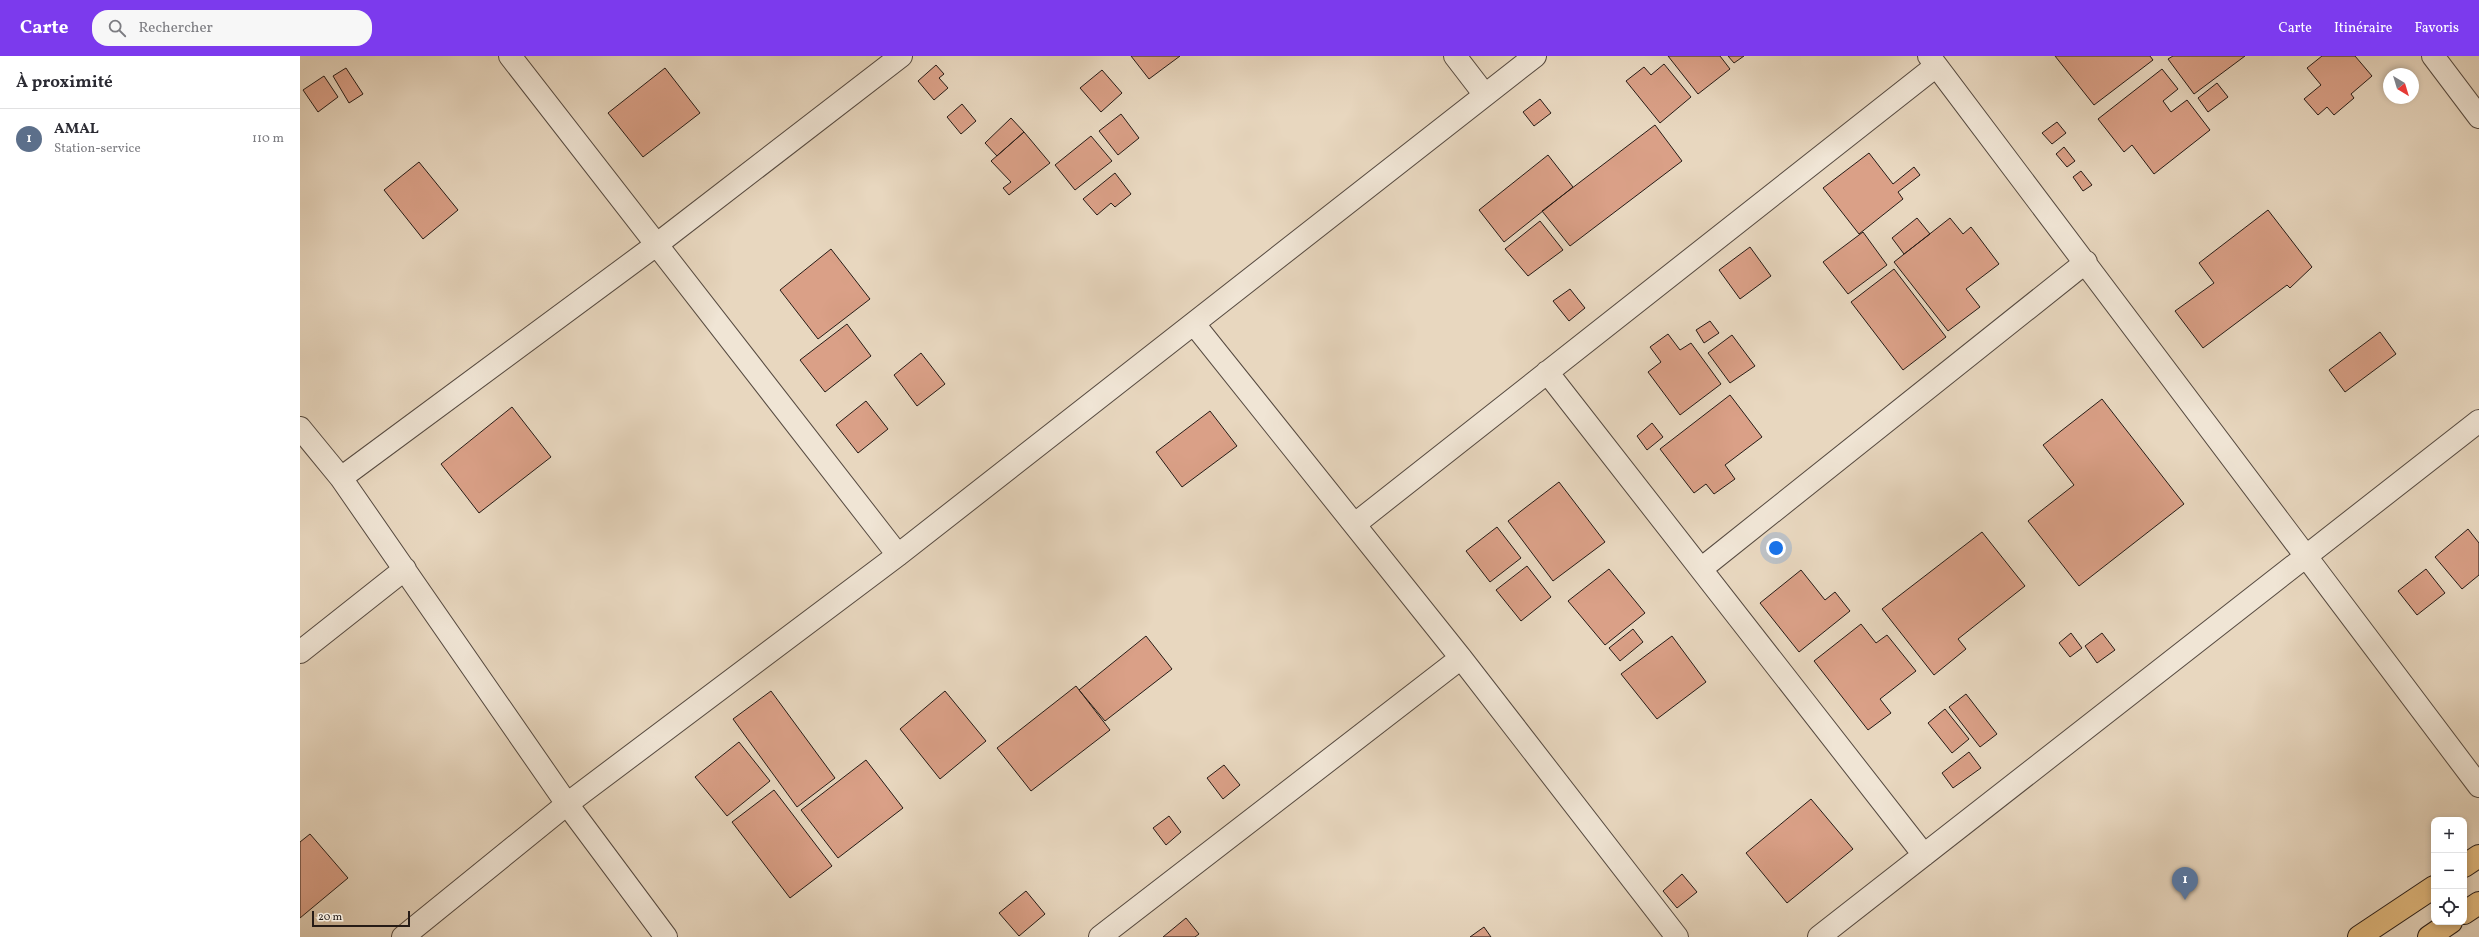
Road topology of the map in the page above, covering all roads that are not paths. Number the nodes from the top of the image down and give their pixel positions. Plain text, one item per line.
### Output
1 (510, 56) edge
2 (901, 56) edge
3 (1455, 56) edge
4 (1535, 56) edge
5 (2433, 56) edge
6 (1933, 61) edge
7 (1485, 95) junction
8 (2479, 117) edge
9 (656, 245) junction
10 (2086, 262) junction
11 (1194, 324) junction
12 (1547, 372) junction
13 (2479, 422) edge
14 (300, 428) edge
15 (341, 478) junction
16 (1355, 524) junction
17 (898, 555) junction
18 (2308, 557) junction
19 (1700, 568) junction
20 (405, 569) junction
21 (300, 652) edge
22 (1461, 658) junction
23 (2479, 786) edge
24 (567, 804) junction
25 (1924, 855) junction
26 (2479, 856) edge
27 (2467, 864) edge
28 (2431, 889) edge
29 (2479, 903) edge
30 (2467, 911) edge
31 (2447, 925) edge
32 (403, 937) edge
33 (666, 937) edge
34 (1100, 937) edge
35 (1677, 937) edge
36 (1819, 937) edge
37 (2359, 937) edge
38 (2429, 937) edge

1 - 9 street
2 - 9 street
3 - 7 street
4 - 7 street
5 - 8 street
6 - 10 street
6 - 12 street
7 - 11 street
9 - 15 street
9 - 17 street
10 - 18 street
10 - 19 street
11 - 16 street
11 - 17 street
12 - 16 street
12 - 19 street
13 - 18 street
14 - 15 street
15 - 20 street
16 - 22 street
17 - 24 street
18 - 23 street
18 - 25 street
19 - 25 street
20 - 21 street
20 - 24 street
22 - 34 street
22 - 35 street
24 - 32 street
24 - 33 street
25 - 36 street
26 - 27 main road
28 - 37 main road
29 - 30 main road
31 - 38 main road

